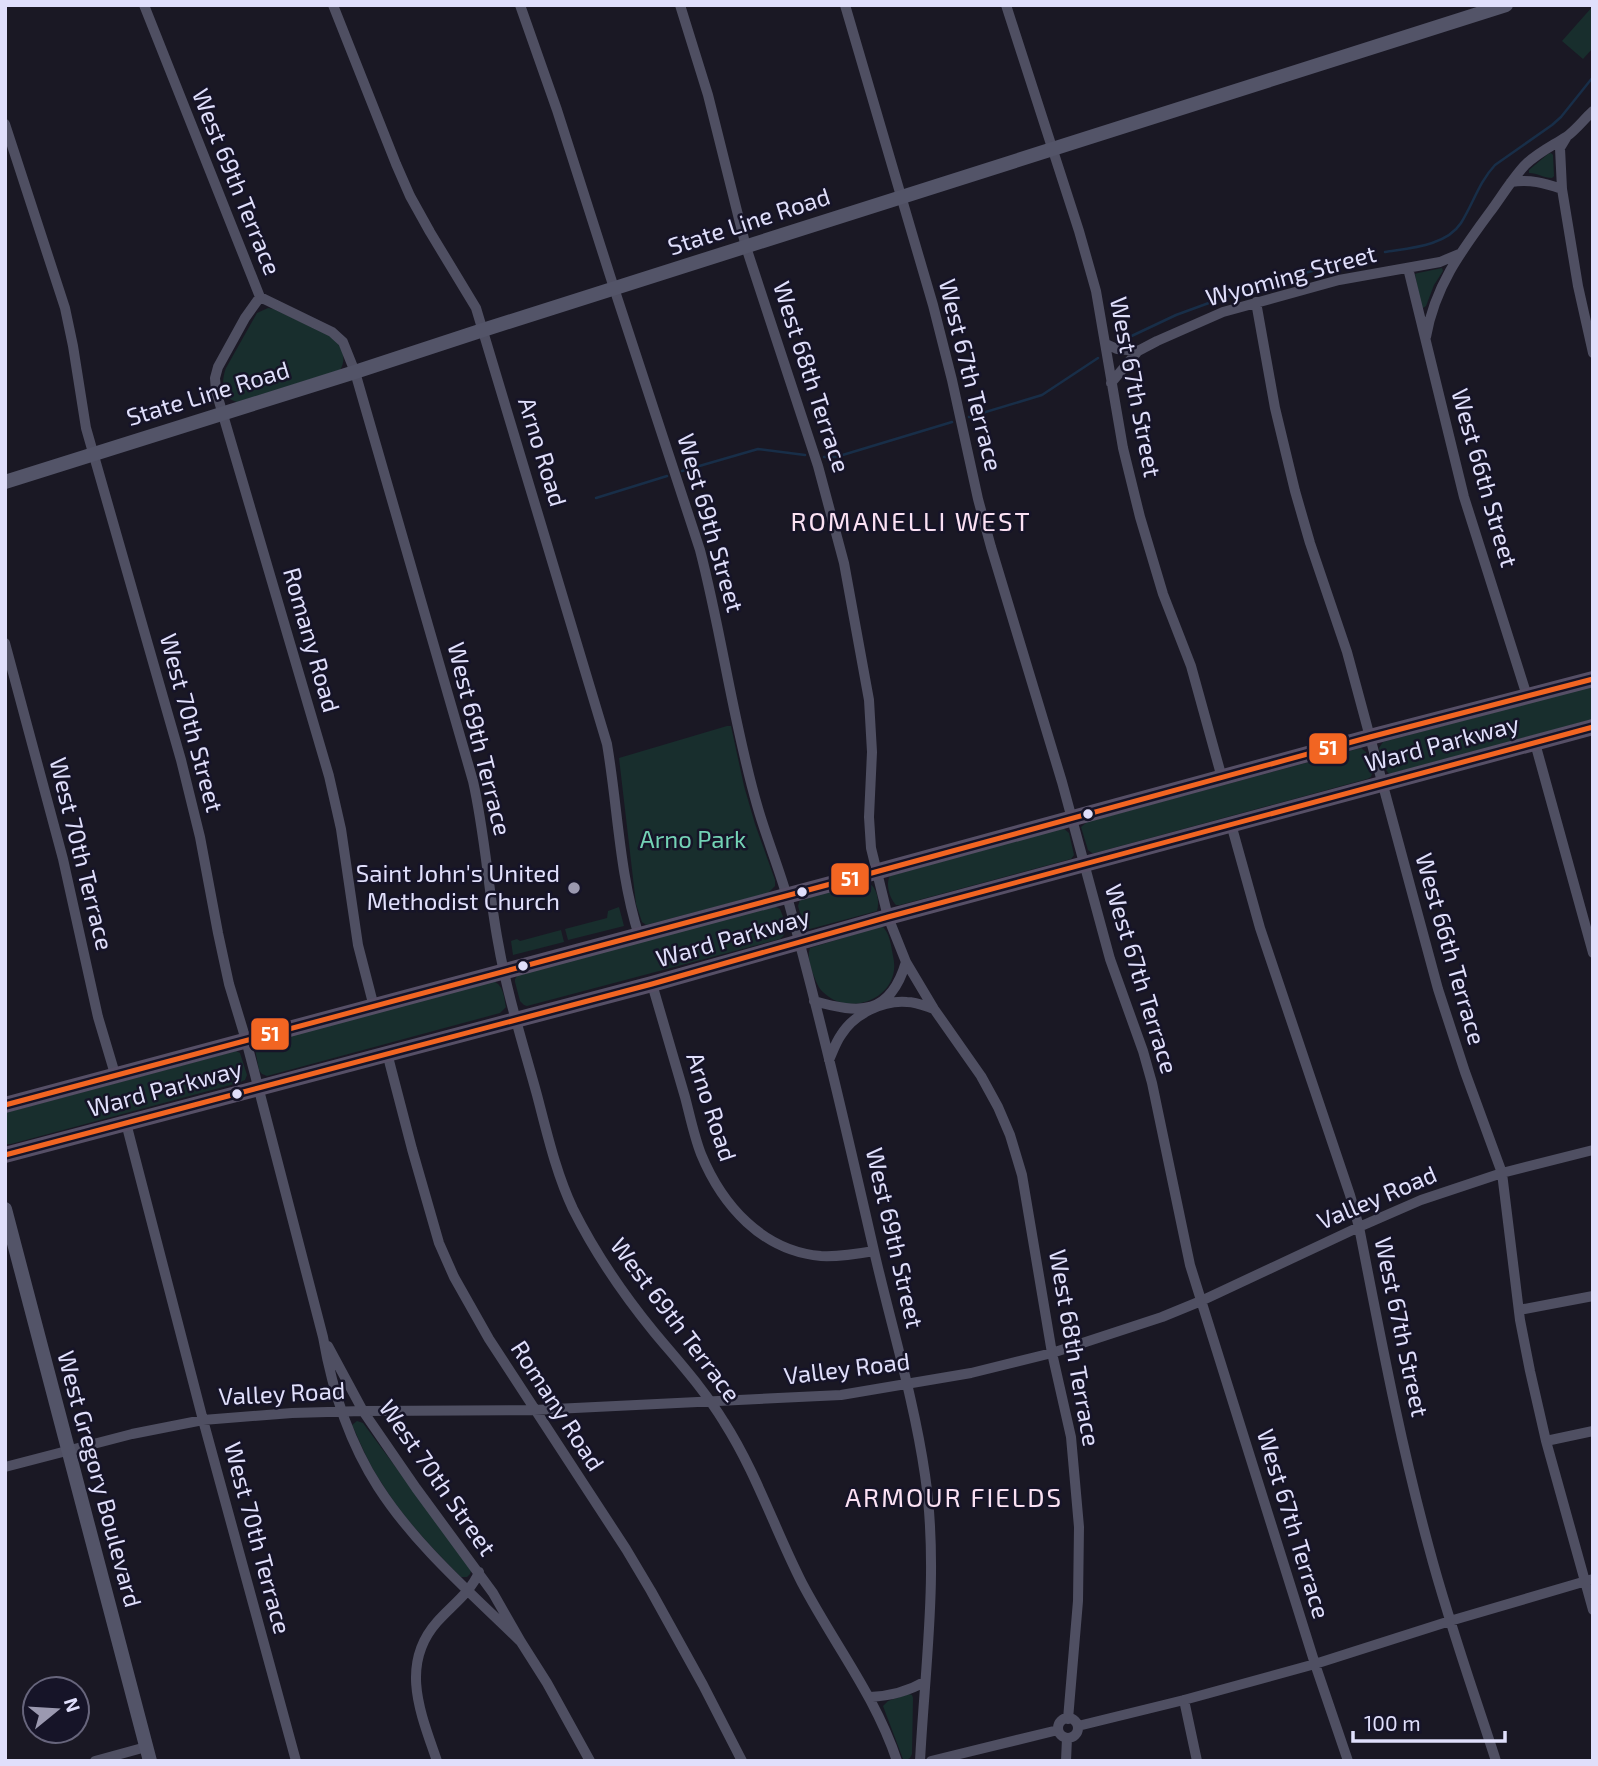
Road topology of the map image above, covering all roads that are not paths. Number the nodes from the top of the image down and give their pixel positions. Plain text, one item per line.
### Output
1 (144, 5) edge
2 (333, 5) edge
3 (520, 5) edge
4 (680, 5) edge
5 (845, 5) edge
6 (1006, 5) edge
7 (1506, 5) edge
8 (1593, 111) edge
9 (5, 124) edge
10 (1567, 136) junction
11 (1054, 149) junction
12 (1511, 182) junction
13 (1562, 189) junction
14 (901, 197) junction
15 (746, 247) junction
16 (1459, 254) junction
17 (1408, 268) junction
18 (614, 288) junction
19 (260, 298) junction
20 (1256, 302) junction
21 (483, 330) junction
22 (1425, 341) junction
23 (1106, 344) junction
24 (1138, 351) junction
25 (1593, 353) edge
26 (355, 372) junction
27 (1111, 383) junction
28 (223, 413) junction
29 (93, 454) junction
30 (5, 482) edge
31 (5, 643) edge
32 (1593, 679) edge
33 (1527, 696) junction
34 (1593, 727) edge
35 (1370, 737) junction
36 (1535, 743) junction
37 (1222, 778) junction
38 (1382, 784) junction
39 (1072, 818) junction
40 (1231, 824) junction
41 (1085, 864) junction
42 (877, 872) junction
43 (787, 895) junction
44 (888, 917) junction
45 (639, 936) junction
46 (800, 942) junction
47 (1593, 953) edge
48 (906, 962) junction
49 (504, 971) junction
50 (652, 984) junction
51 (814, 1001) junction
52 (876, 1006) junction
53 (374, 1007) junction
54 (934, 1009) junction
55 (517, 1020) junction
56 (246, 1040) junction
57 (387, 1053) junction
58 (829, 1060) junction
59 (115, 1074) junction
60 (258, 1088) junction
61 (5, 1105) edge
62 (126, 1123) junction
63 (1593, 1150) edge
64 (5, 1155) edge
65 (1502, 1173) junction
66 (5, 1209) edge
67 (1359, 1227) junction
68 (874, 1251) junction
69 (1593, 1296) edge
70 (1201, 1301) junction
71 (1519, 1310) junction
72 (323, 1336) junction
73 (1052, 1353) junction
74 (906, 1384) junction
75 (710, 1402) junction
76 (534, 1410) junction
77 (363, 1411) junction
78 (342, 1412) junction
79 (203, 1420) junction
80 (1593, 1431) edge
81 (1546, 1441) junction
82 (68, 1450) junction
83 (5, 1467) edge
84 (479, 1572) junction
85 (1588, 1580) edge
86 (467, 1590) junction
87 (1593, 1611) edge
88 (1450, 1621) junction
89 (521, 1642) junction
90 (1315, 1664) junction
91 (924, 1682) junction
92 (870, 1697) junction
93 (1184, 1700) junction
94 (1068, 1719) junction
95 (1078, 1726) junction
96 (1058, 1730) junction
97 (1067, 1738) junction
98 (148, 1754) edge
99 (95, 1761) edge
100 (296, 1761) edge
101 (437, 1761) edge
102 (590, 1761) edge
103 (742, 1761) edge
104 (897, 1761) edge
105 (920, 1761) edge
106 (931, 1761) edge
107 (1066, 1761) edge
108 (1197, 1761) edge
109 (1348, 1761) edge
110 (1496, 1761) edge

1 - 19 street, West 69th Terrace
2 - 21 street, Arno Road
3 - 18 street, West 69th Street
4 - 15 street, West 68th Terrace
5 - 14 street, West 67th Terrace
6 - 11 street, West 67th Street
7 - 11 main road, State Line Road
8 - 10 street
9 - 29 street, West 70th Street
10 - 12 street
10 - 13 street
11 - 14 main road, State Line Road
11 - 23 street, West 67th Street
12 - 13 street
12 - 16 street
13 - 25 street
14 - 15 main road, State Line Road
14 - 39 street, West 67th Terrace
15 - 18 main road, State Line Road
15 - 42 street, West 68th Terrace
16 - 17 street, Wyoming Street
16 - 22 street
17 - 20 street, Wyoming Street
17 - 22 street, West 66th Street
18 - 21 main road, State Line Road
18 - 43 street, West 69th Street
19 - 26 street, West 69th Terrace
19 - 28 street, Romany Road
20 - 24 street, Wyoming Street
20 - 35 street, West 66th Terrace
21 - 26 main road, State Line Road
21 - 45 street, Arno Road
22 - 33 street, West 66th Street
23 - 24 street
23 - 27 street, West 67th Street
24 - 27 street, Wyoming Street
26 - 28 main road, State Line Road
26 - 49 street, West 69th Terrace
27 - 37 street, West 67th Street
28 - 29 main road, State Line Road
28 - 53 street, Romany Road
29 - 30 main road, State Line Road
29 - 56 street, West 70th Street
31 - 59 street, West 70th Terrace
32 - 33 main road, Ward Parkway
33 - 35 main road, Ward Parkway
34 - 36 main road, Ward Parkway
35 - 37 main road, Ward Parkway
35 - 38 street, West 66th Terrace
36 - 38 main road, Ward Parkway
36 - 47 street
37 - 39 main road, Ward Parkway
38 - 40 main road, Ward Parkway
38 - 65 street, West 66th Terrace
39 - 41 street, West 67th Terrace
39 - 42 main road, Ward Parkway
40 - 41 main road, Ward Parkway
40 - 67 street, West 67th Street
41 - 44 main road, Ward Parkway
41 - 70 street, West 67th Terrace
42 - 43 main road, Ward Parkway
42 - 44 street, West 68th Terrace
43 - 45 main road, Ward Parkway
43 - 46 street, West 69th Street
44 - 46 main road, Ward Parkway
44 - 48 street, West 68th Terrace
45 - 49 main road, Ward Parkway
46 - 50 main road, Ward Parkway
46 - 51 street, West 69th Street
48 - 52 street
48 - 54 street, West 68th Terrace
49 - 53 main road, Ward Parkway
49 - 55 street, West 69th Terrace
50 - 55 main road, Ward Parkway
50 - 68 street, Arno Road
51 - 52 street
51 - 58 street, West 69th Street
52 - 54 street
52 - 58 street
53 - 56 main road, Ward Parkway
54 - 73 street, West 68th Terrace
55 - 57 main road, Ward Parkway
55 - 75 street, West 69th Terrace
56 - 59 main road, Ward Parkway
56 - 60 street, West 70th Street
57 - 60 main road, Ward Parkway
57 - 76 street, Romany Road
58 - 68 street, West 69th Street
59 - 61 main road, Ward Parkway
60 - 62 main road, Ward Parkway
60 - 72 street, West 70th Street
62 - 64 main road, Ward Parkway
62 - 79 street, West 70th Terrace
63 - 65 street, Valley Road
65 - 67 street, Valley Road
65 - 71 street, West 66th Terrace
66 - 82 main road, West Gregory Boulevard
67 - 70 street, Valley Road
67 - 88 street, West 67th Street
68 - 74 street, West 69th Street
69 - 71 street
70 - 73 street, Valley Road
70 - 90 street, West 67th Terrace
71 - 81 street, West 66th Terrace
72 - 77 street, West 70th Street
72 - 78 street, West 70th Street
73 - 74 street, Valley Road
73 - 94 street, West 68th Terrace
74 - 75 street, Valley Road
74 - 91 street, West 69th Street
75 - 76 street, Valley Road
75 - 92 street, West 69th Terrace
76 - 77 street, Valley Road
76 - 103 street, Romany Road
77 - 78 street, Valley Road
77 - 84 street, West 70th Street
78 - 79 street, Valley Road
78 - 86 street, West 70th Street
79 - 82 street, Valley Road
79 - 100 street, West 70th Terrace
80 - 81 street
81 - 85 street, West 66th Terrace
82 - 83 street, Valley Road
82 - 98 main road, West Gregory Boulevard
84 - 86 street
84 - 89 street, West 70th Street
85 - 87 street, West 66th Terrace
85 - 88 street
86 - 89 street, West 70th Street
86 - 101 street
88 - 90 street
88 - 110 street, West 67th Street
89 - 102 street, West 70th Street
90 - 93 street
90 - 109 street, West 67th Terrace
91 - 92 street
91 - 105 street, West 69th Street
92 - 104 street, West 69th Terrace
93 - 95 street
93 - 108 street
94 - 95 street
94 - 96 street
95 - 97 street
96 - 97 street
96 - 106 street
97 - 107 street
98 - 99 street

